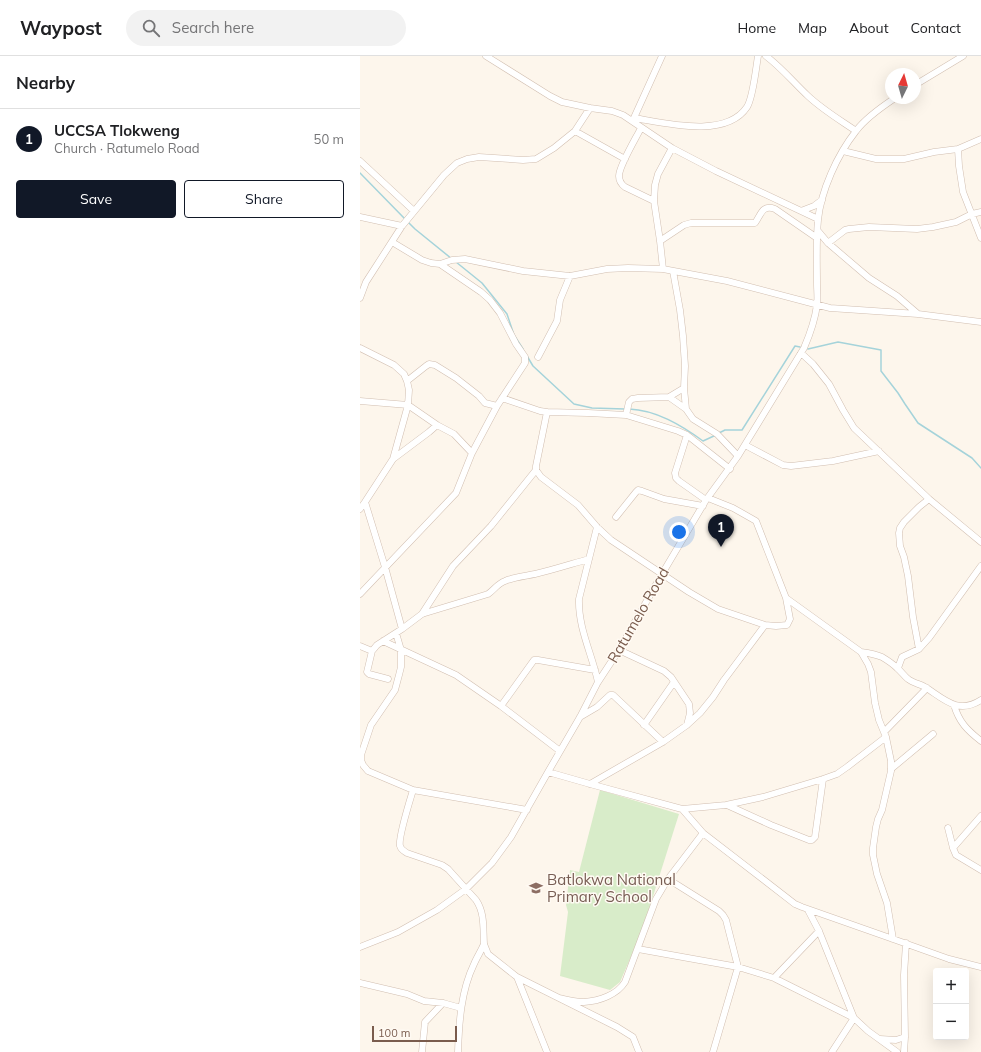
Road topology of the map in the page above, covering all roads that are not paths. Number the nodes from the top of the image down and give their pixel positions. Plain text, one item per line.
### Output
1 (486, 56) edge
2 (662, 56) edge
3 (758, 56) edge
4 (766, 56) edge
5 (963, 56) edge
6 (921, 81) edge
7 (887, 104) edge
8 (590, 108) junction
9 (633, 120) junction
10 (641, 128) junction
11 (575, 131) junction
12 (856, 131) junction
13 (981, 139) edge
14 (672, 148) junction
15 (958, 149) junction
16 (843, 151) junction
17 (625, 159) junction
18 (360, 161) edge
19 (822, 200) junction
20 (654, 201) junction
21 (414, 211) junction
22 (801, 211) junction
23 (981, 212) edge
24 (972, 214) junction
25 (360, 217) edge
26 (818, 219) junction
27 (402, 226) junction
28 (817, 234) junction
29 (981, 238) edge
30 (660, 241) junction
31 (392, 242) junction
32 (828, 243) junction
33 (440, 264) junction
34 (663, 270) junction
35 (673, 271) junction
36 (570, 276) junction
37 (360, 298) edge
38 (817, 304) junction
39 (918, 314) junction
40 (981, 322) edge
41 (360, 348) edge
42 (801, 353) junction
43 (538, 357) dead end
44 (408, 381) junction
45 (684, 388) junction
46 (669, 397) junction
47 (502, 398) junction
48 (360, 401) edge
49 (408, 404) junction
50 (497, 406) junction
51 (686, 408) junction
52 (547, 412) junction
53 (626, 415) junction
54 (437, 424) junction
55 (687, 435) junction
56 (745, 445) junction
57 (879, 451) junction
58 (472, 453) junction
59 (738, 456) junction
60 (393, 459) junction
61 (730, 468) junction
62 (536, 470) junction
63 (929, 499) junction
64 (705, 501) junction
65 (366, 502) junction
66 (360, 509) edge
67 (616, 517) dead end
68 (597, 527) junction
69 (981, 542) edge
70 (589, 559) junction
71 (981, 566) edge
72 (385, 567) junction
73 (662, 574) junction
74 (360, 594) edge
75 (786, 598) junction
76 (422, 614) junction
77 (765, 625) junction
78 (399, 631) junction
79 (383, 641) junction
80 (360, 646) edge
81 (919, 649) junction
82 (401, 650) junction
83 (619, 650) junction
84 (372, 651) junction
85 (861, 652) junction
86 (898, 668) junction
87 (595, 670) junction
88 (388, 678) dead end
89 (598, 682) junction
90 (674, 682) junction
91 (927, 688) junction
92 (981, 700) edge
93 (954, 705) junction
94 (501, 706) junction
95 (580, 717) junction
96 (644, 724) junction
97 (687, 725) junction
98 (885, 734) junction
99 (933, 734) dead end
100 (981, 741) edge
101 (663, 742) junction
102 (560, 751) junction
103 (891, 769) junction
104 (548, 772) junction
105 (823, 779) junction
106 (590, 784) junction
107 (413, 790) junction
108 (726, 805) junction
109 (682, 809) junction
110 (527, 810) junction
111 (981, 816) edge
112 (948, 828) dead end
113 (703, 833) junction
114 (953, 848) junction
115 (981, 870) edge
116 (668, 879) junction
117 (466, 889) junction
118 (808, 910) junction
119 (819, 931) junction
120 (893, 939) junction
121 (484, 944) junction
122 (906, 944) junction
123 (360, 947) edge
124 (638, 949) junction
125 (738, 967) junction
126 (981, 967) edge
127 (517, 977) junction
128 (774, 978) junction
129 (360, 982) edge
130 (559, 998) junction
131 (443, 1003) junction
132 (461, 1008) junction
133 (854, 1018) junction
134 (905, 1037) junction
135 (880, 1039) junction
136 (422, 1052) edge
137 (458, 1052) edge
138 (547, 1052) edge
139 (639, 1052) edge
140 (713, 1052) edge
141 (832, 1052) edge
142 (897, 1052) edge
143 (904, 1052) edge

1 - 8 street
2 - 9 street
3 - 9 street
4 - 12 street
5 - 6 street
7 - 12 street, Ratumelo Road
8 - 9 street
8 - 11 street
9 - 10 street
10 - 14 street
10 - 17 street
11 - 17 street
11 - 21 street
12 - 16 street, Ratumelo Road
13 - 15 street
14 - 20 street
14 - 22 street
15 - 16 street
15 - 24 street
16 - 19 street, Ratumelo Road
17 - 20 street
18 - 21 street
19 - 22 street
19 - 26 street, Ratumelo Road
20 - 30 street
21 - 27 street
22 - 26 street
23 - 24 street
24 - 29 street
24 - 32 street
25 - 27 street
26 - 28 street, Ratumelo Road
27 - 31 street
28 - 30 street
28 - 32 street
28 - 38 street, Ratumelo Road
30 - 34 street
31 - 33 street
31 - 37 street
32 - 39 street
33 - 36 street
33 - 47 street
34 - 35 street
34 - 36 street
35 - 38 street
35 - 45 street
36 - 43 street
38 - 39 street
38 - 42 street, Ratumelo Road
39 - 40 street
41 - 44 street
42 - 56 street, Ratumelo Road
42 - 57 street
44 - 49 street
44 - 50 street
45 - 46 street
45 - 51 street
46 - 51 street
46 - 53 street
47 - 50 street
47 - 52 street
48 - 49 street
49 - 54 street
49 - 60 street
50 - 58 street
51 - 59 street
52 - 53 street
52 - 62 street
53 - 55 street
54 - 58 street
54 - 60 street
55 - 61 street
55 - 64 street
56 - 57 street
56 - 59 street, Ratumelo Road
57 - 63 street
58 - 72 street
59 - 61 street, Ratumelo Road
60 - 65 street
61 - 64 street, Ratumelo Road
62 - 68 street
62 - 76 street
63 - 69 street
63 - 81 street
64 - 67 street
64 - 73 street, Ratumelo Road
64 - 75 street
65 - 66 street
65 - 72 street
68 - 70 street
68 - 73 street
70 - 76 street
70 - 87 street
71 - 81 street
72 - 74 street
72 - 78 street
73 - 77 street
73 - 83 street, Ratumelo Road
75 - 77 street
75 - 85 street
76 - 78 street
77 - 97 street
78 - 79 street
78 - 82 street
79 - 82 street
79 - 84 street
80 - 84 street
81 - 86 street
82 - 94 street
82 - 107 street
83 - 89 street, Ratumelo Road
83 - 90 street
84 - 88 street
85 - 86 street
85 - 98 street
86 - 91 street
87 - 89 street
87 - 94 street
89 - 95 street, Ratumelo Road
90 - 96 street
90 - 97 street
91 - 93 street
91 - 98 street
92 - 93 street
93 - 100 street
94 - 102 street
95 - 96 street
95 - 102 street, Ratumelo Road
96 - 101 street
97 - 101 street
98 - 103 street
98 - 105 street
99 - 103 street
101 - 106 street
102 - 104 street, Ratumelo Road
103 - 120 street
104 - 106 street
104 - 110 street, Ratumelo Road
105 - 108 street
105 - 108 street
106 - 109 street
107 - 110 street
107 - 117 street
108 - 109 street
109 - 113 street
110 - 117 street, Ratumelo Road
111 - 114 street
112 - 114 street
113 - 116 street
113 - 118 street
114 - 115 street
116 - 124 street
116 - 125 street
117 - 121 street
117 - 123 street, Ratumelo Road
118 - 119 street
118 - 120 street
119 - 128 street
119 - 133 street
120 - 122 street
121 - 127 street
121 - 132 street
122 - 126 street
122 - 134 street
124 - 125 street
124 - 130 street
125 - 128 street
125 - 140 street
127 - 130 street
127 - 138 street
128 - 133 street
129 - 131 street
130 - 139 street
131 - 132 street
131 - 136 street
132 - 137 street
133 - 135 street
133 - 141 street
134 - 135 street
134 - 143 street
135 - 142 street

